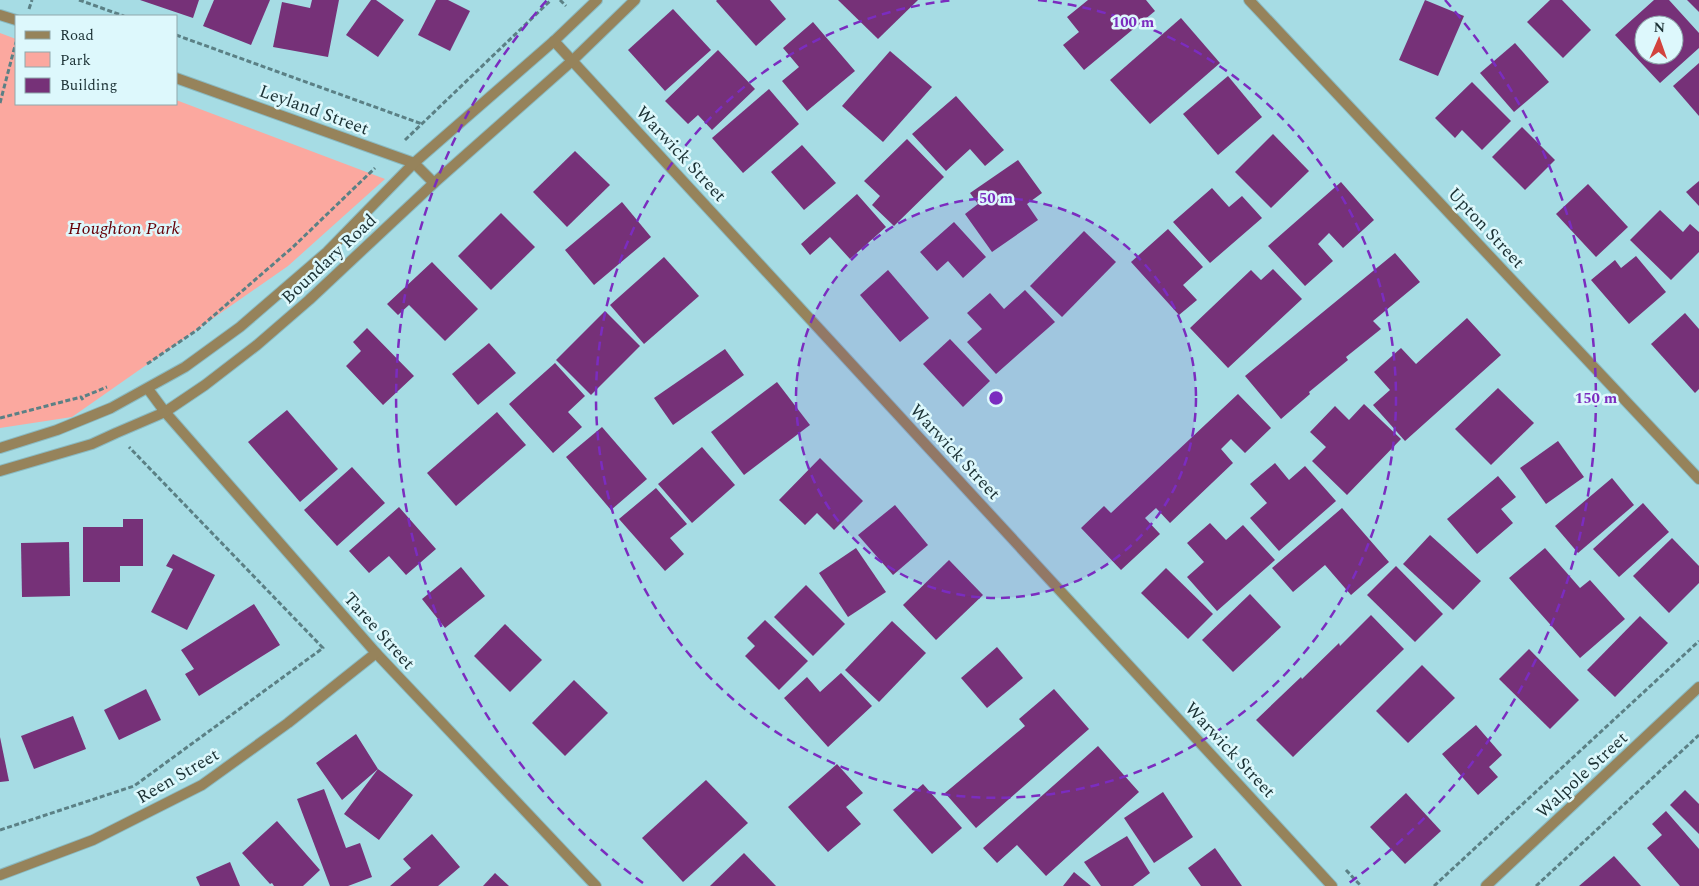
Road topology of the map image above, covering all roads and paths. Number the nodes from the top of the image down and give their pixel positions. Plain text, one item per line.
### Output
1 (79, 0) edge
2 (551, 0) edge
3 (597, 0) edge
4 (635, 0) edge
5 (1249, 0) edge
6 (0, 14) edge
7 (121, 15) edge
8 (15, 20) edge
9 (178, 36) edge
10 (554, 41) junction
11 (15, 46) edge
12 (573, 60) junction
13 (178, 79) edge
14 (0, 103) edge
15 (422, 124) junction
16 (390, 154) junction
17 (414, 163) junction
18 (434, 183) junction
19 (143, 367) dead end
20 (112, 384) dead end
21 (148, 389) junction
22 (81, 398) junction
23 (165, 412) junction
24 (97, 414) junction
25 (0, 418) edge
26 (116, 433) junction
27 (0, 448) edge
28 (0, 472) edge
29 (1699, 479) edge
30 (1699, 641) edge
31 (376, 653) junction
32 (1699, 688) edge
33 (1699, 735) edge
34 (0, 830) edge
35 (0, 874) edge
36 (596, 886) edge
37 (1332, 886) edge
38 (1434, 886) edge
39 (1486, 886) edge
40 (1536, 886) edge

1 - 7 path
2 - 15 path
3 - 10 street, Boundary Road
4 - 12 street, Boundary Road
5 - 29 street, Upton Street
6 - 8 street
9 - 15 path
10 - 12 street, Warwick Street
10 - 17 street, Boundary Road
11 - 14 path
12 - 18 street, Boundary Road
12 - 37 street, Warwick Street
13 - 16 street, Leyland Street
15 - 16 path
16 - 17 street, Leyland Street
16 - 19 path
17 - 18 street, Leyland Street
17 - 21 street, Boundary Road
18 - 23 street, Boundary Road
20 - 22 path
21 - 23 street, Taree Street
21 - 24 street, Boundary Road
22 - 24 path
22 - 25 path
23 - 26 street, Boundary Road
23 - 31 street, Taree Street
24 - 27 street, Boundary Road
26 - 28 street, Boundary Road
26 - 34 path
30 - 38 path
31 - 35 street, Reen Street
31 - 36 street, Taree Street
32 - 39 street, Walpole Street
33 - 40 path

